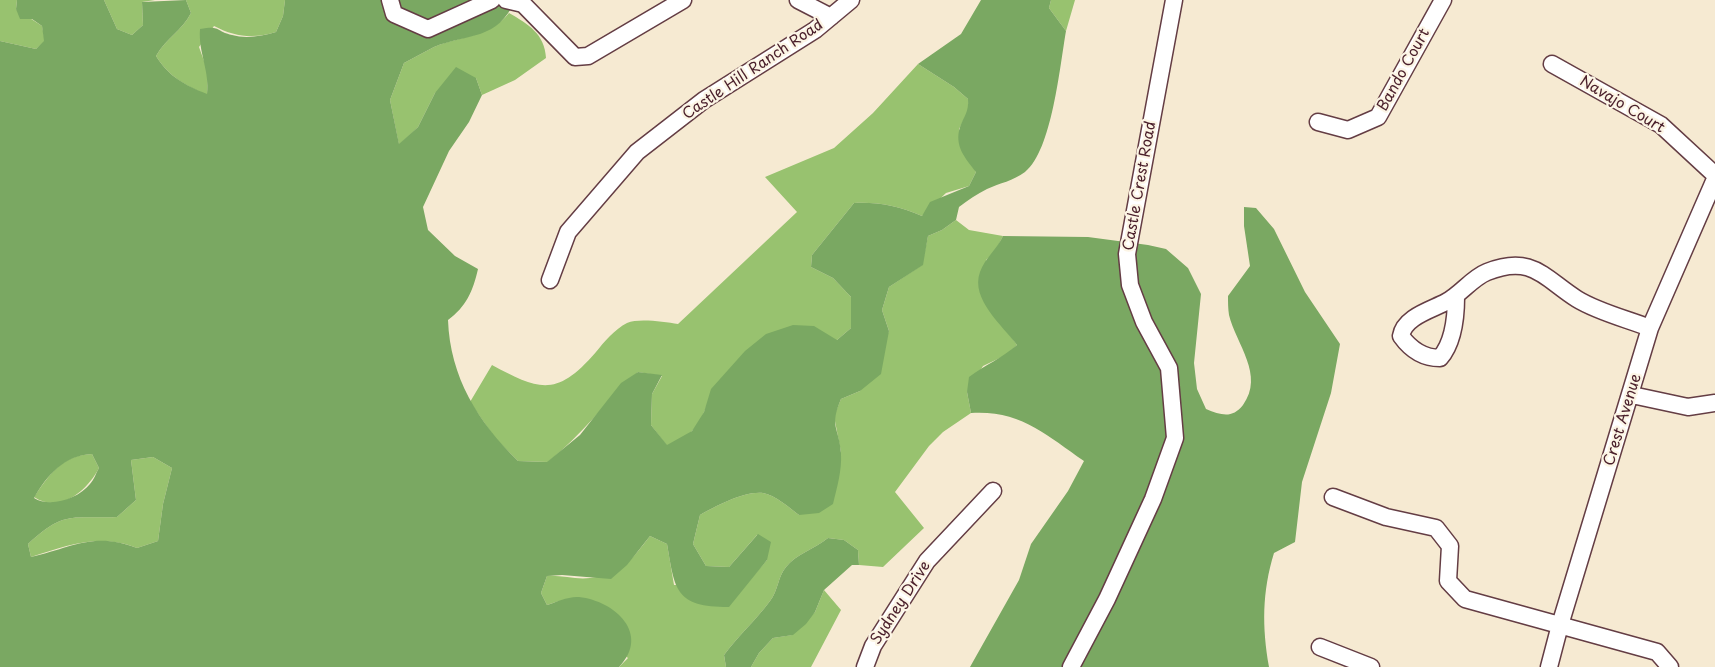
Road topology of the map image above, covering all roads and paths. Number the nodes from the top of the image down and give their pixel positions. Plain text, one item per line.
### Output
1 (390, 0) edge
2 (492, 0) edge
3 (506, 0) edge
4 (683, 0) edge
5 (798, 0) edge
6 (851, 0) edge
7 (1174, 0) edge
8 (1443, 0) edge
9 (831, 17) junction
10 (1552, 64) dead end
11 (1318, 122) dead end
12 (1715, 177) edge
13 (550, 280) dead end
14 (1456, 297) dead end
15 (1650, 328) junction
16 (1632, 395) junction
17 (1715, 403) edge
18 (993, 491) dead end
19 (1333, 497) dead end
20 (1560, 625) junction
21 (1320, 647) dead end
22 (865, 667) edge
23 (1071, 667) edge
24 (1371, 667) edge
25 (1549, 667) edge
26 (1670, 667) edge

1 - 2 street
3 - 4 street
5 - 9 street
6 - 9 street, Castle Hill Ranch Road
7 - 23 street, Castle Crest Road
8 - 11 street, Bando Court
9 - 13 street, Castle Hill Ranch Road
10 - 12 street, Navajo Court
12 - 15 street, Crest Avenue
14 - 15 street
15 - 16 street, Crest Avenue
16 - 17 street
16 - 20 street, Crest Avenue
18 - 22 street, Sydney Drive
19 - 20 street
20 - 25 street, Crest Avenue
20 - 26 street
21 - 24 street

